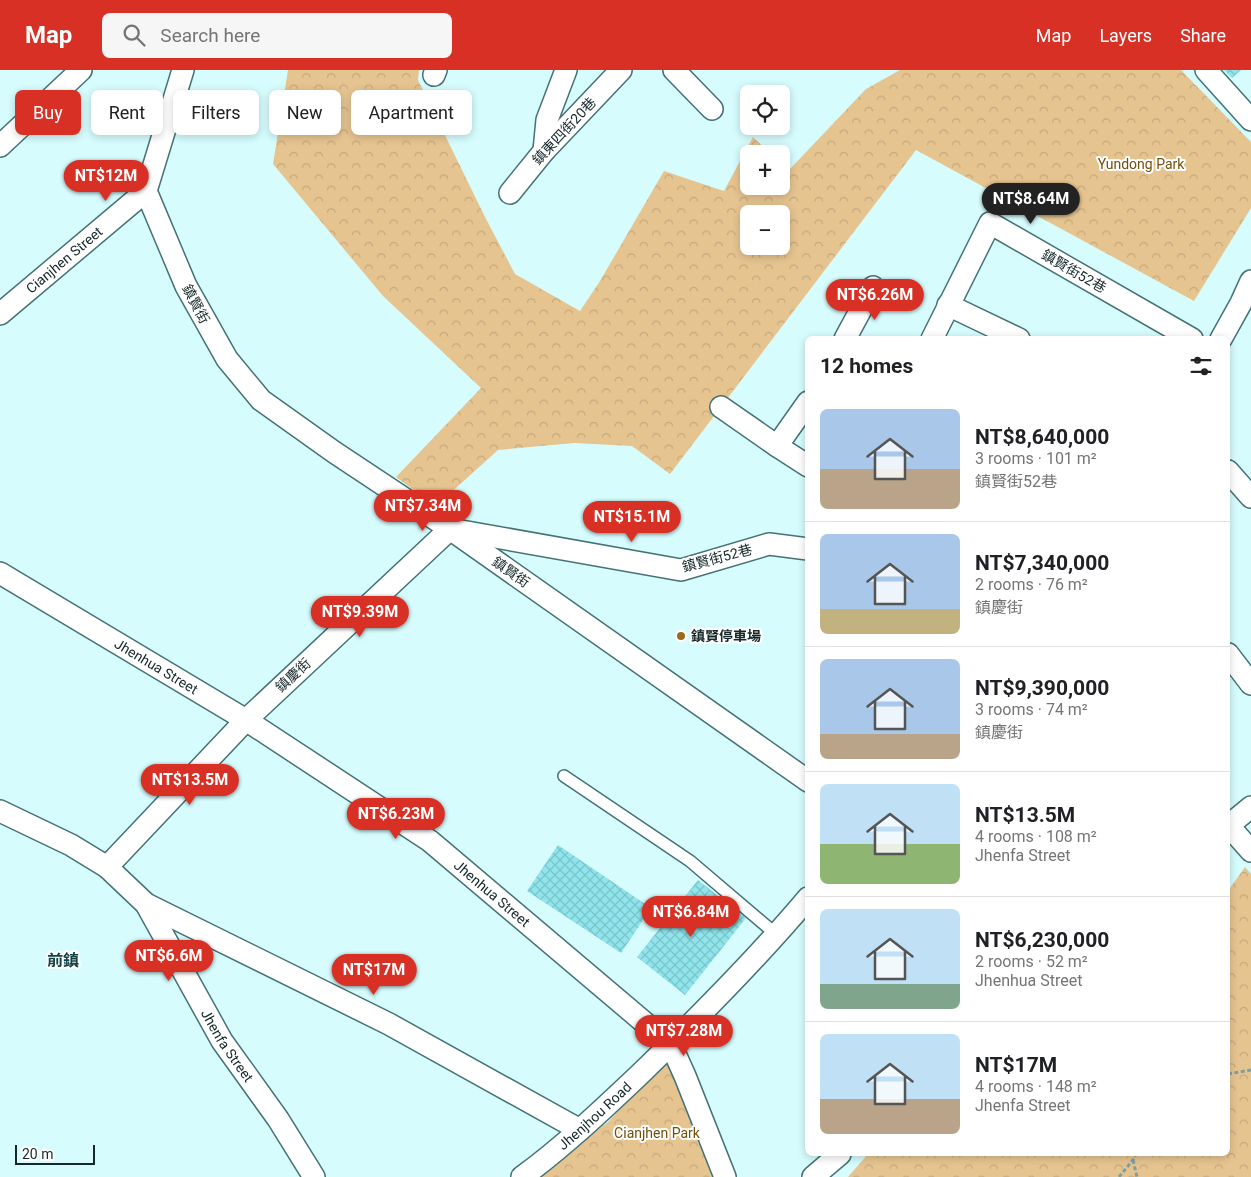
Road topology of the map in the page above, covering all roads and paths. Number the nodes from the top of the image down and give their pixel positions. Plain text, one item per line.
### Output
1 (81, 70) edge
2 (182, 70) edge
3 (566, 70) edge
4 (621, 70) edge
5 (674, 70) edge
6 (1206, 70) edge
7 (712, 109) dead end
8 (1251, 120) edge
9 (0, 146) edge
10 (544, 150) junction
11 (146, 191) junction
12 (510, 194) dead end
13 (1251, 281) edge
14 (872, 287) dead end
15 (948, 305) junction
16 (1246, 308) edge
17 (0, 314) edge
18 (848, 336) edge
19 (933, 336) edge
20 (1013, 336) edge
21 (1187, 336) edge
22 (1223, 336) edge
23 (805, 406) edge
24 (721, 407) dead end
25 (777, 446) junction
26 (805, 464) edge
27 (1230, 473) edge
28 (1251, 497) edge
29 (450, 529) junction
30 (805, 549) edge
31 (0, 573) edge
32 (1230, 657) edge
33 (1251, 684) edge
34 (246, 720) junction
35 (564, 776) dead end
36 (805, 779) edge
37 (1251, 807) edge
38 (0, 811) edge
39 (1230, 824) edge
40 (1230, 828) edge
41 (1251, 851) edge
42 (107, 867) junction
43 (805, 902) edge
44 (146, 904) junction
45 (777, 935) junction
46 (671, 1044) junction
47 (1251, 1070) edge
48 (1230, 1074) edge
49 (580, 1130) junction
50 (838, 1156) edge
51 (1135, 1156) edge
52 (1133, 1160) junction
53 (314, 1177) edge
54 (522, 1177) edge
55 (725, 1177) edge
56 (813, 1177) edge
57 (1120, 1177) edge
58 (1137, 1177) edge

1 - 9 street
2 - 11 street
3 - 10 street
4 - 10 street, 鎮東四街20巷
5 - 7 street
6 - 8 street
10 - 12 street, 鎮東四街20巷
11 - 17 street, Cianjhen Street
11 - 29 street, 鎮賢街
13 - 16 street
14 - 18 street
15 - 19 street, 鎮賢街52巷
15 - 20 street
15 - 21 street, 鎮賢街52巷
16 - 22 street
23 - 25 street
24 - 25 street
25 - 26 street
27 - 28 street
29 - 30 street, 鎮賢街52巷
29 - 34 street, 鎮慶街
29 - 36 street, 鎮賢街
31 - 34 street, Jhenhua Street
32 - 33 street
34 - 42 street, 鎮慶街
34 - 46 street, Jhenhua Street
35 - 45 lane
37 - 39 street
38 - 42 street, Jhenfa Street
40 - 41 street
42 - 44 street, Jhenfa Street
43 - 45 street, Jhenjhou Road
44 - 49 street
44 - 53 street, Jhenfa Street
45 - 46 street, Jhenjhou Road
46 - 49 street, Jhenjhou Road
46 - 55 street, Jhenhua Street
47 - 48 path
49 - 54 street, Jhenjhou Road
50 - 56 street
51 - 52 path
52 - 57 path
52 - 58 path

